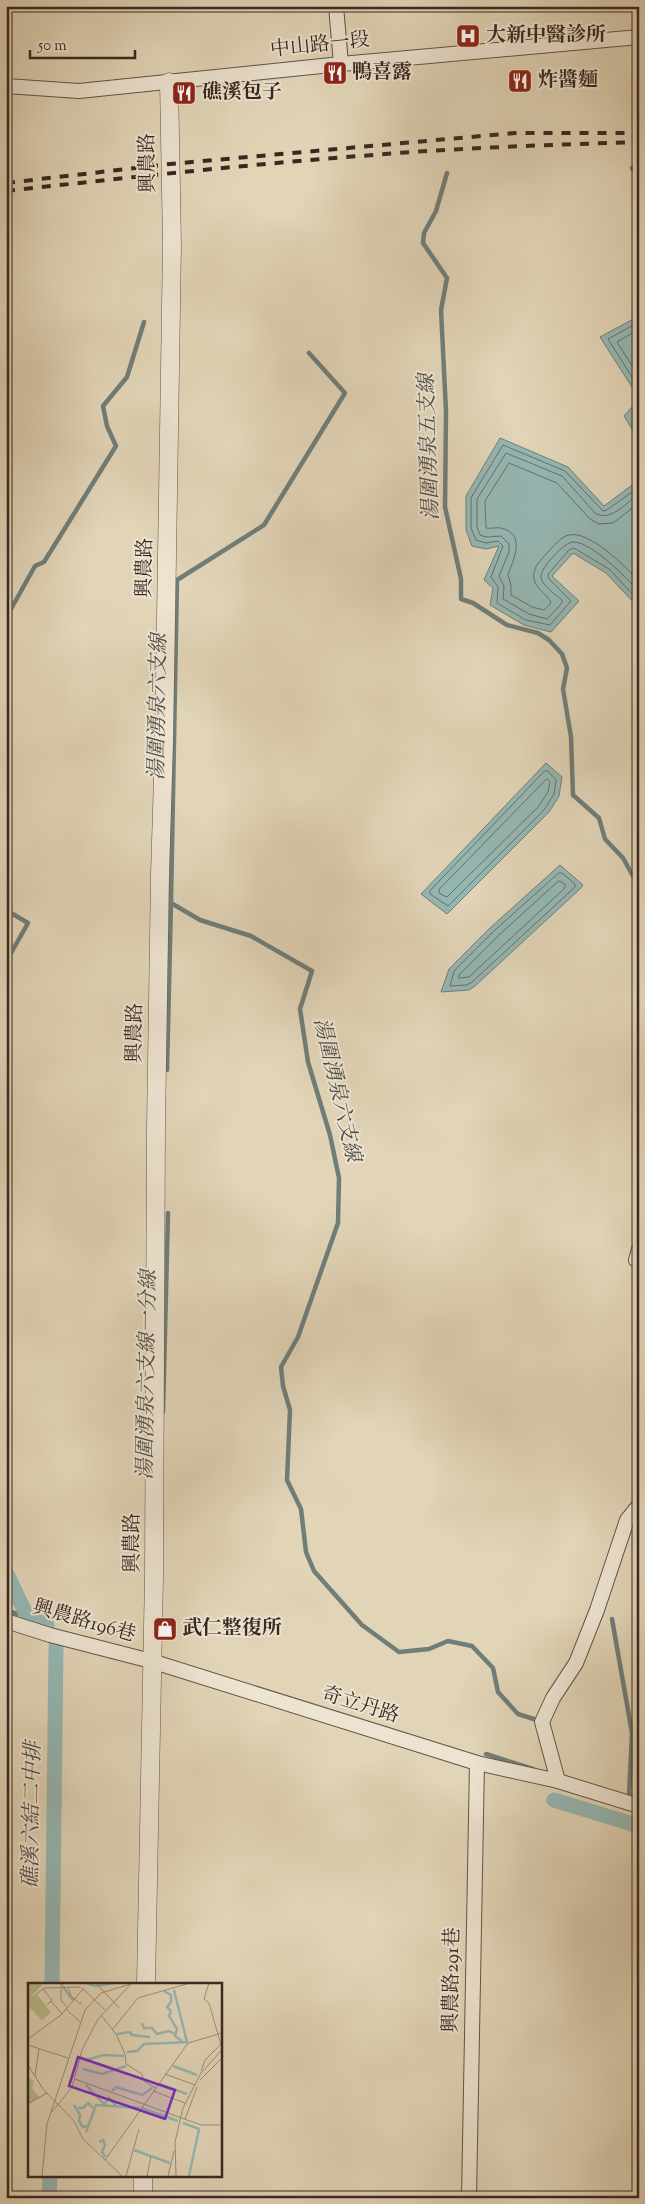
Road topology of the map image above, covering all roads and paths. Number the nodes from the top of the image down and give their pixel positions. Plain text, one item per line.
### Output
1 (336, 6) edge
2 (639, 37) edge
3 (341, 64) junction
4 (169, 82) junction
5 (6, 86) edge
6 (639, 1505) edge
7 (6, 1621) edge
8 (151, 1661) junction
9 (477, 1763) junction
10 (558, 1781) junction
11 (639, 1806) edge
12 (146, 1983) edge
13 (143, 2176) edge
14 (143, 2198) edge
15 (468, 2198) edge

1 - 3 street
2 - 3 street, 中山路一段
3 - 4 street, 中山路一段
4 - 5 street, 中山路一段
4 - 8 street, 興農路
6 - 10 street
7 - 8 street, 興農路196巷
8 - 9 street, 奇立丹路
8 - 12 street, 興農路
9 - 10 street, 奇立丹路
9 - 15 street, 興農路291巷
10 - 11 street, 奇立丹路
13 - 14 street

